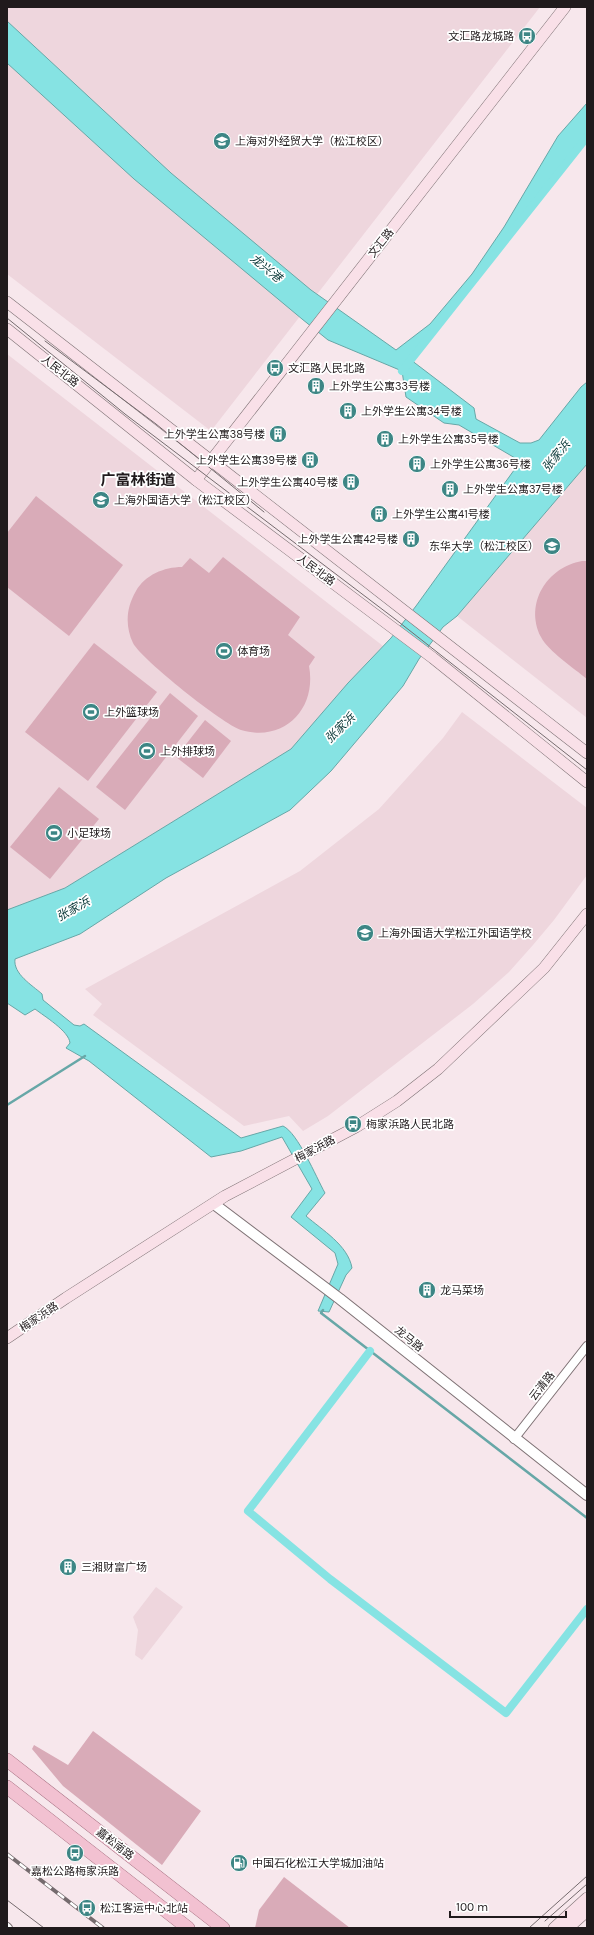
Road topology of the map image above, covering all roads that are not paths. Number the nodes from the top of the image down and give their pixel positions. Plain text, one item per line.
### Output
1 (565, 7) edge
2 (7, 302) edge
3 (7, 329) edge
4 (212, 460) junction
5 (196, 480) junction
6 (587, 753) edge
7 (587, 782) edge
8 (587, 914) edge
9 (214, 1204) junction
10 (7, 1338) edge
11 (587, 1346) edge
12 (514, 1439) junction
13 (587, 1496) edge
14 (7, 1760) edge
15 (7, 1787) edge
16 (587, 1898) edge
17 (587, 1911) edge
18 (188, 1928) edge
19 (223, 1928) edge
20 (554, 1928) edge
21 (568, 1928) edge

1 - 4 main road, 文汇路
2 - 4 main road, 人民北路
3 - 5 main road, 人民北路
4 - 5 main road, 文汇路
4 - 6 main road, 人民北路
5 - 7 main road, 人民北路
8 - 9 main road, 梅家浜路
9 - 10 main road, 梅家浜路
9 - 12 street, 龙马路
11 - 12 street, 云清路
12 - 13 street, 龙马路
14 - 19 main road, 嘉松南路
15 - 18 main road, 嘉松南路
16 - 20 main road
17 - 21 main road

